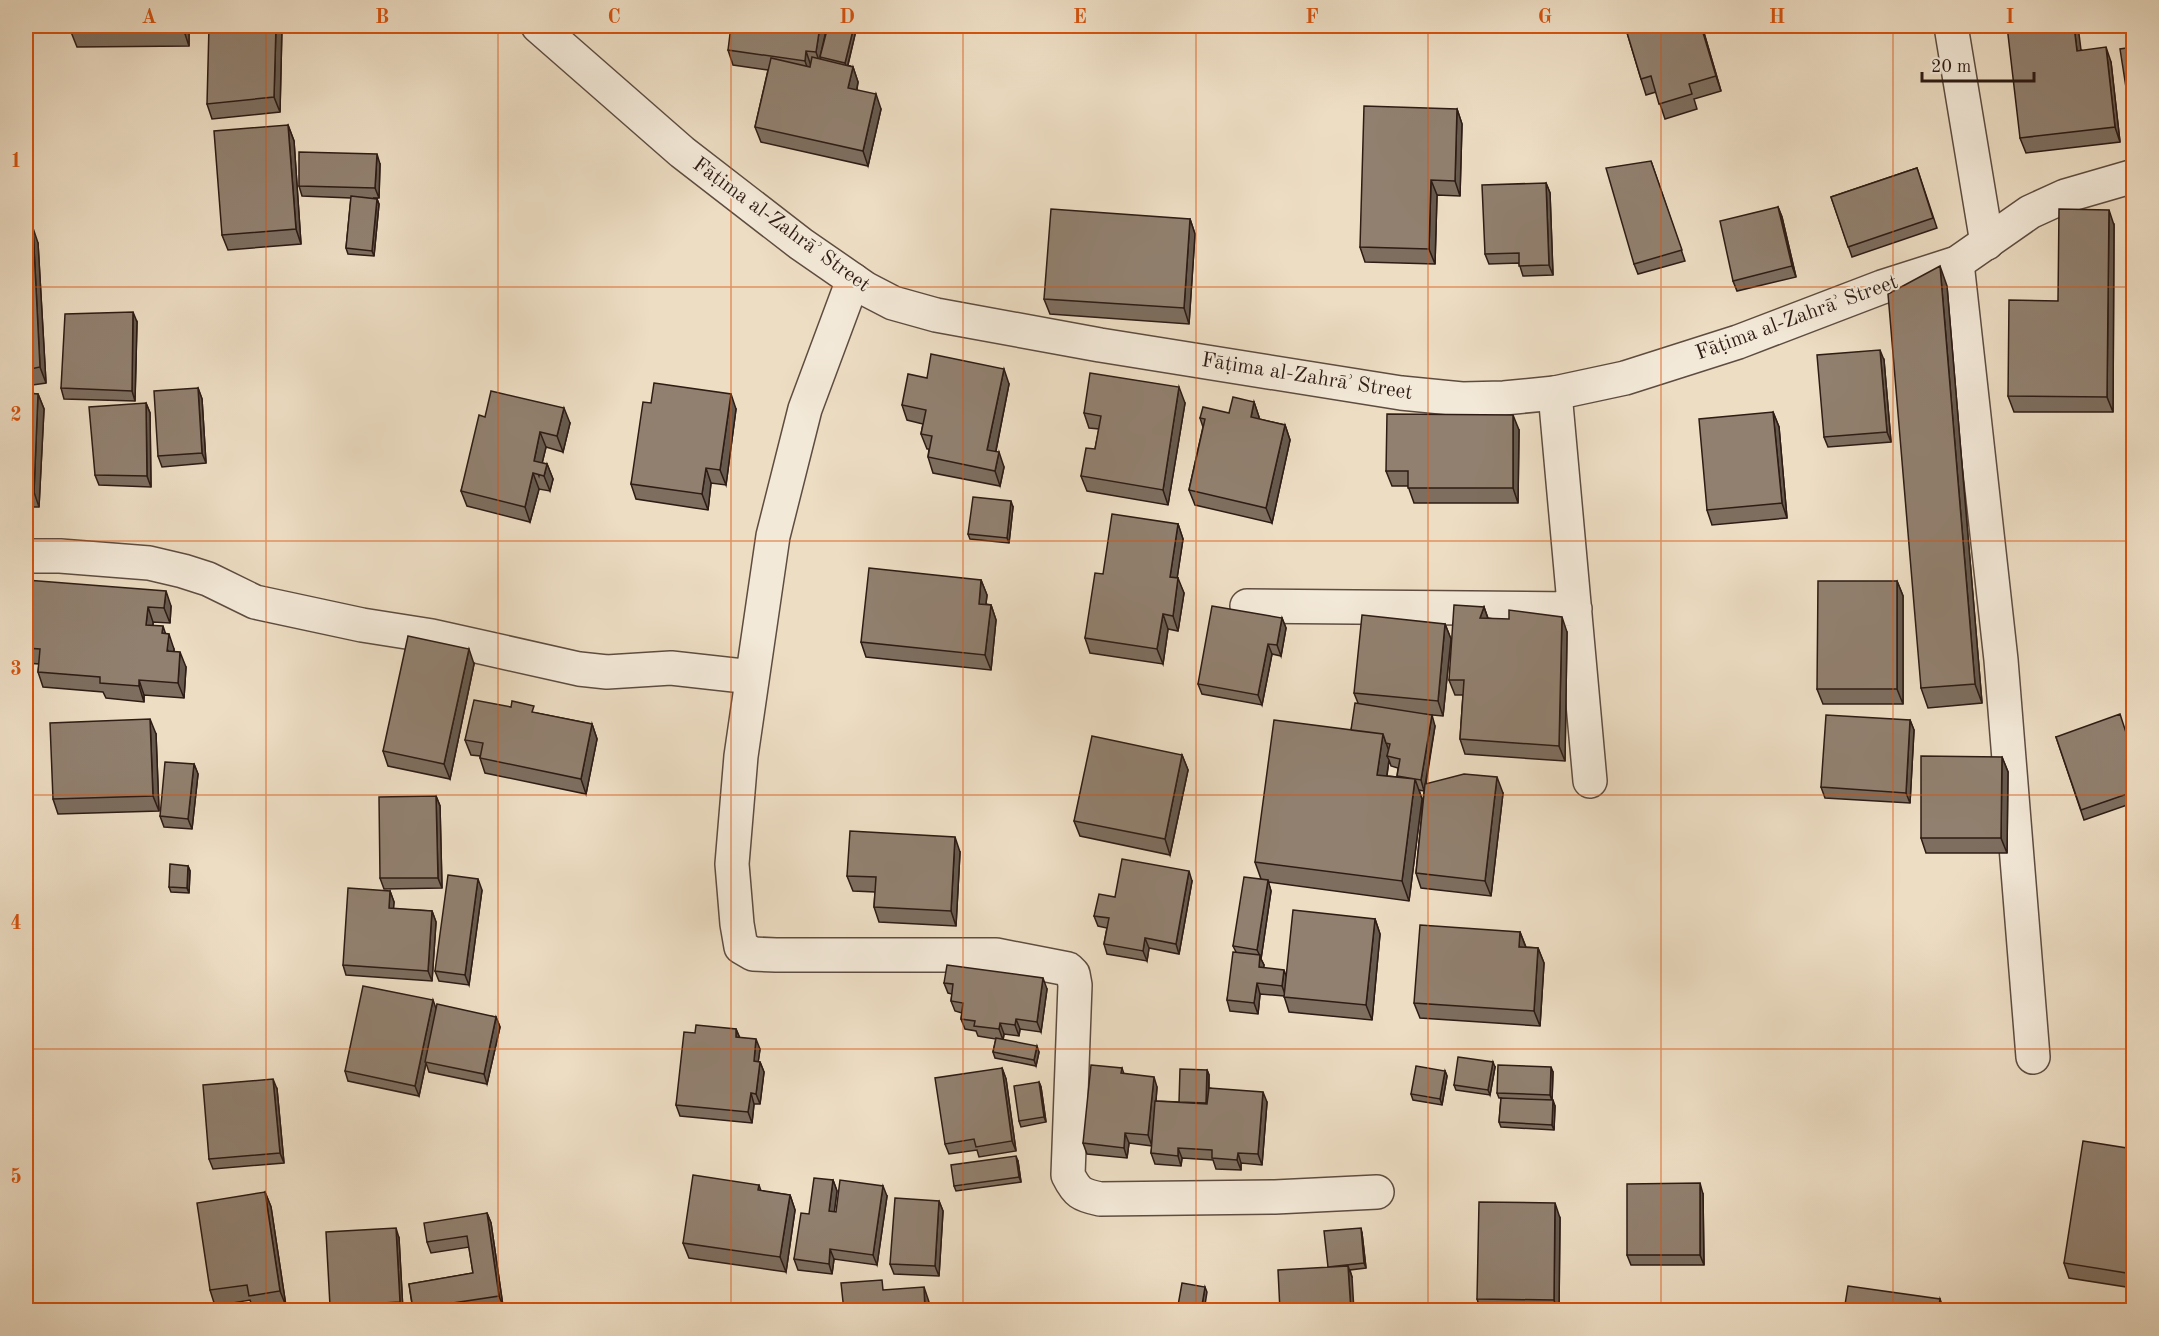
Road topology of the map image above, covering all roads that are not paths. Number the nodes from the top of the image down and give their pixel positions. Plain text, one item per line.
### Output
1 (538, 26) edge
2 (1951, 26) edge
3 (2133, 176) edge
4 (1988, 243) junction
5 (1957, 263) junction
6 (853, 280) junction
7 (1555, 393) junction
8 (26, 556) edge
9 (1247, 606) dead end
10 (1575, 609) junction
11 (752, 677) junction
12 (1590, 781) dead end
13 (2033, 1057) dead end
14 (1377, 1192) dead end

1 - 6 street, Fāṭima al-Zahrāʾ Street
2 - 4 street
3 - 4 street, Fāṭima al-Zahrāʾ Street
4 - 5 street, Fāṭima al-Zahrāʾ Street
5 - 7 street, Fāṭima al-Zahrāʾ Street
5 - 13 street
6 - 7 street, Fāṭima al-Zahrāʾ Street
6 - 11 street
7 - 10 street
8 - 11 street
9 - 10 street
10 - 12 street
11 - 14 street

